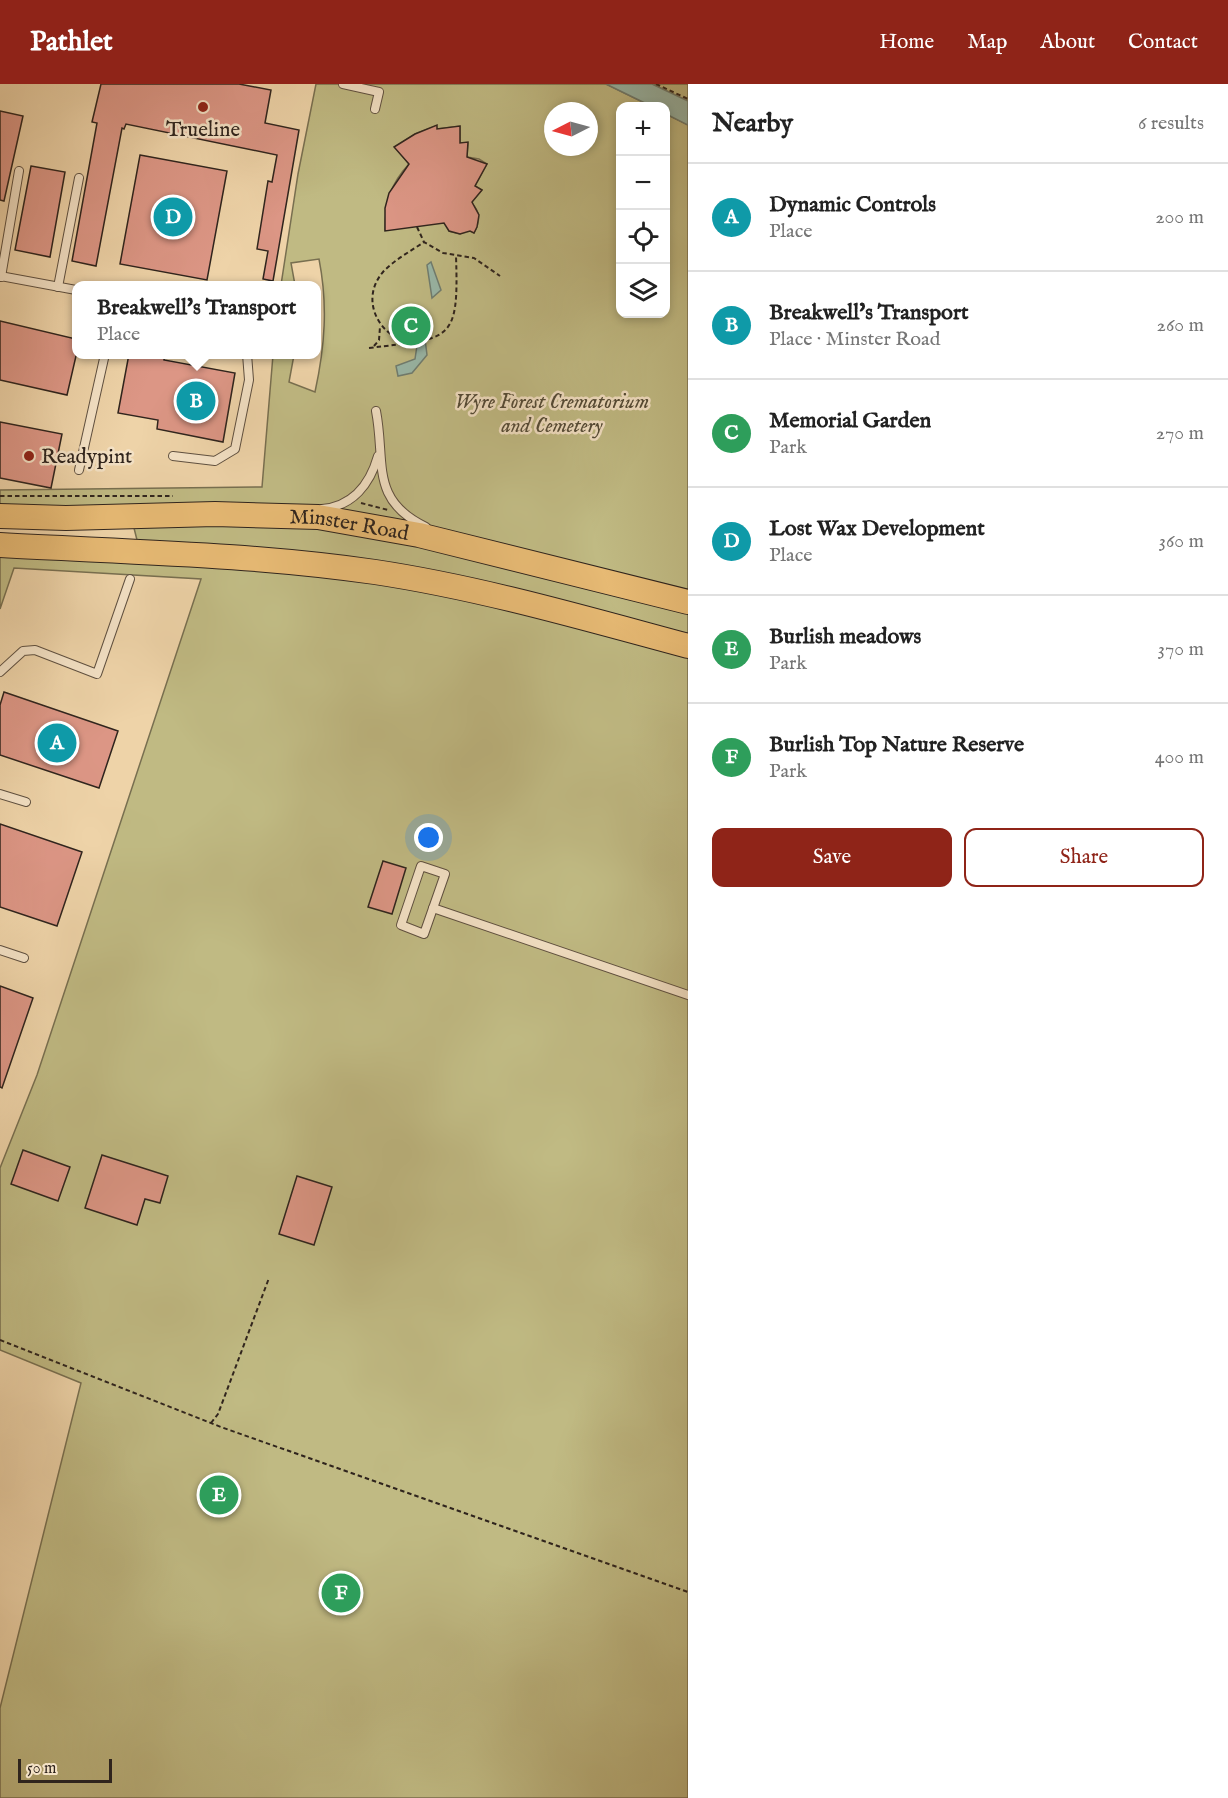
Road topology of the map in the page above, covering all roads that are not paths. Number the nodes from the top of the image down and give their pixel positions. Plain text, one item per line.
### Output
1 (343, 84) edge
2 (375, 109) dead end
3 (19, 171) dead end
4 (79, 178) dead end
5 (1, 276) edge
6 (58, 287) junction
7 (72, 289) edge
8 (104, 359) edge
9 (247, 359) edge
10 (376, 411) dead end
11 (382, 453) junction
12 (173, 456) dead end
13 (79, 470) dead end
14 (272, 514) junction
15 (0, 516) edge
16 (0, 545) edge
17 (474, 549) junction
18 (130, 579) dead end
19 (688, 603) edge
20 (688, 646) edge
21 (0, 672) edge
22 (0, 794) edge
23 (26, 802) dead end
24 (433, 909) junction
25 (0, 950) edge
26 (24, 958) dead end
27 (688, 995) edge

1 - 2 lane
3 - 5 lane
4 - 6 lane
5 - 6 lane
6 - 7 lane
8 - 13 lane
9 - 12 lane
10 - 11 lane
11 - 14 lane
11 - 17 lane
14 - 15 main road, Minster Road
14 - 17 main road, Minster Road
16 - 20 main road, Minster Road
17 - 19 main road, Minster Road
18 - 21 lane
22 - 23 lane
24 - 24 lane
24 - 27 lane
25 - 26 lane

